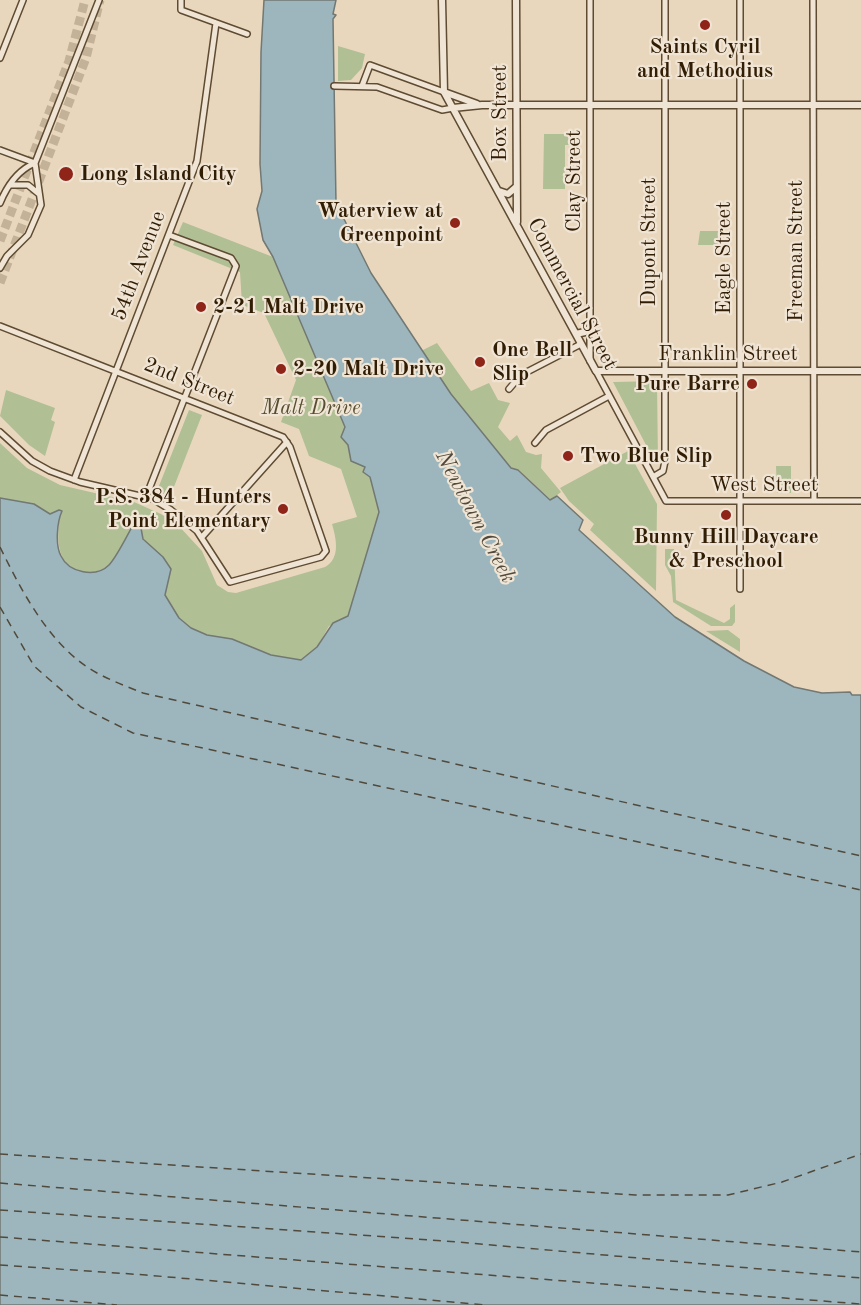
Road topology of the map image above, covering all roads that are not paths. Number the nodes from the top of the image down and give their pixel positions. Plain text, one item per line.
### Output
1 (23, 0) edge
2 (99, 0) edge
3 (181, 0) edge
4 (442, 0) edge
5 (516, 0) edge
6 (590, 0) edge
7 (665, 0) edge
8 (740, 0) edge
9 (813, 0) edge
10 (216, 23) junction
11 (247, 34) dead end
12 (0, 58) edge
13 (334, 86) dead end
14 (362, 86) junction
15 (444, 92) junction
16 (451, 105) junction
17 (482, 105) junction
18 (516, 105) junction
19 (590, 105) junction
20 (665, 105) junction
21 (740, 105) junction
22 (813, 105) junction
23 (861, 105) edge
24 (0, 150) edge
25 (36, 163) junction
26 (9, 185) junction
27 (516, 187) junction
28 (499, 191) junction
29 (40, 195) junction
30 (0, 202) edge
31 (517, 225) junction
32 (169, 235) junction
33 (0, 268) edge
34 (0, 326) edge
35 (591, 327) junction
36 (576, 334) junction
37 (581, 344) junction
38 (591, 361) junction
39 (861, 370) edge
40 (116, 371) junction
41 (596, 371) junction
42 (665, 371) junction
43 (740, 371) junction
44 (813, 371) junction
45 (509, 389) dead end
46 (609, 396) junction
47 (184, 399) junction
48 (0, 432) edge
49 (287, 442) junction
50 (535, 443) dead end
51 (653, 477) junction
52 (74, 480) junction
53 (146, 497) junction
54 (666, 501) joint
55 (740, 501) junction
56 (814, 501) junction
57 (861, 501) edge
58 (202, 537) junction
59 (740, 589) dead end

1 - 12 street
2 - 25 street
3 - 10 street
4 - 15 street
5 - 18 street, Box Street
6 - 19 street, Clay Street
7 - 20 street, Dupont Street
8 - 21 street, Eagle Street
9 - 22 street, Freeman Street
10 - 11 street
10 - 32 street, 54th Avenue
13 - 14 street
14 - 15 street
14 - 16 street
15 - 16 street, Commercial Street
15 - 17 street
16 - 17 street
16 - 28 street, Commercial Street
17 - 18 street
18 - 19 street
18 - 27 street, Box Street
19 - 20 street
19 - 35 street, Clay Street
20 - 21 street
20 - 42 street, Dupont Street
21 - 22 street
21 - 43 street, Eagle Street
22 - 23 street
22 - 44 street, Freeman Street
24 - 25 street
25 - 26 street
25 - 29 street
26 - 29 street
26 - 30 street
27 - 28 street
27 - 31 street, Box Street
28 - 31 street, Commercial Street
29 - 33 street
31 - 36 street, Commercial Street
32 - 40 street, 54th Avenue
32 - 47 street
34 - 40 street, 2nd Street
35 - 36 street
35 - 38 street, Clay Street
36 - 37 street, Commercial Street
37 - 38 street, Commercial Street
37 - 45 street
38 - 41 street, Commercial Street
39 - 44 street, Franklin Street
40 - 47 street, 2nd Street
40 - 52 street, 54th Avenue
41 - 42 street, Franklin Street
41 - 46 street, Commercial Street
42 - 43 street, Franklin Street
42 - 51 street, Dupont Street
43 - 44 street, Franklin Street
43 - 55 street, Eagle Street
44 - 56 street, Freeman Street
46 - 50 street
46 - 51 street, Commercial Street
47 - 49 street, 2nd Street
47 - 53 street
48 - 52 street
49 - 58 street
49 - 58 street
51 - 54 street, Commercial Street
52 - 53 street
53 - 58 street
54 - 55 street, West Street
55 - 56 street, West Street
55 - 59 street, Eagle Street
56 - 57 street, West Street

